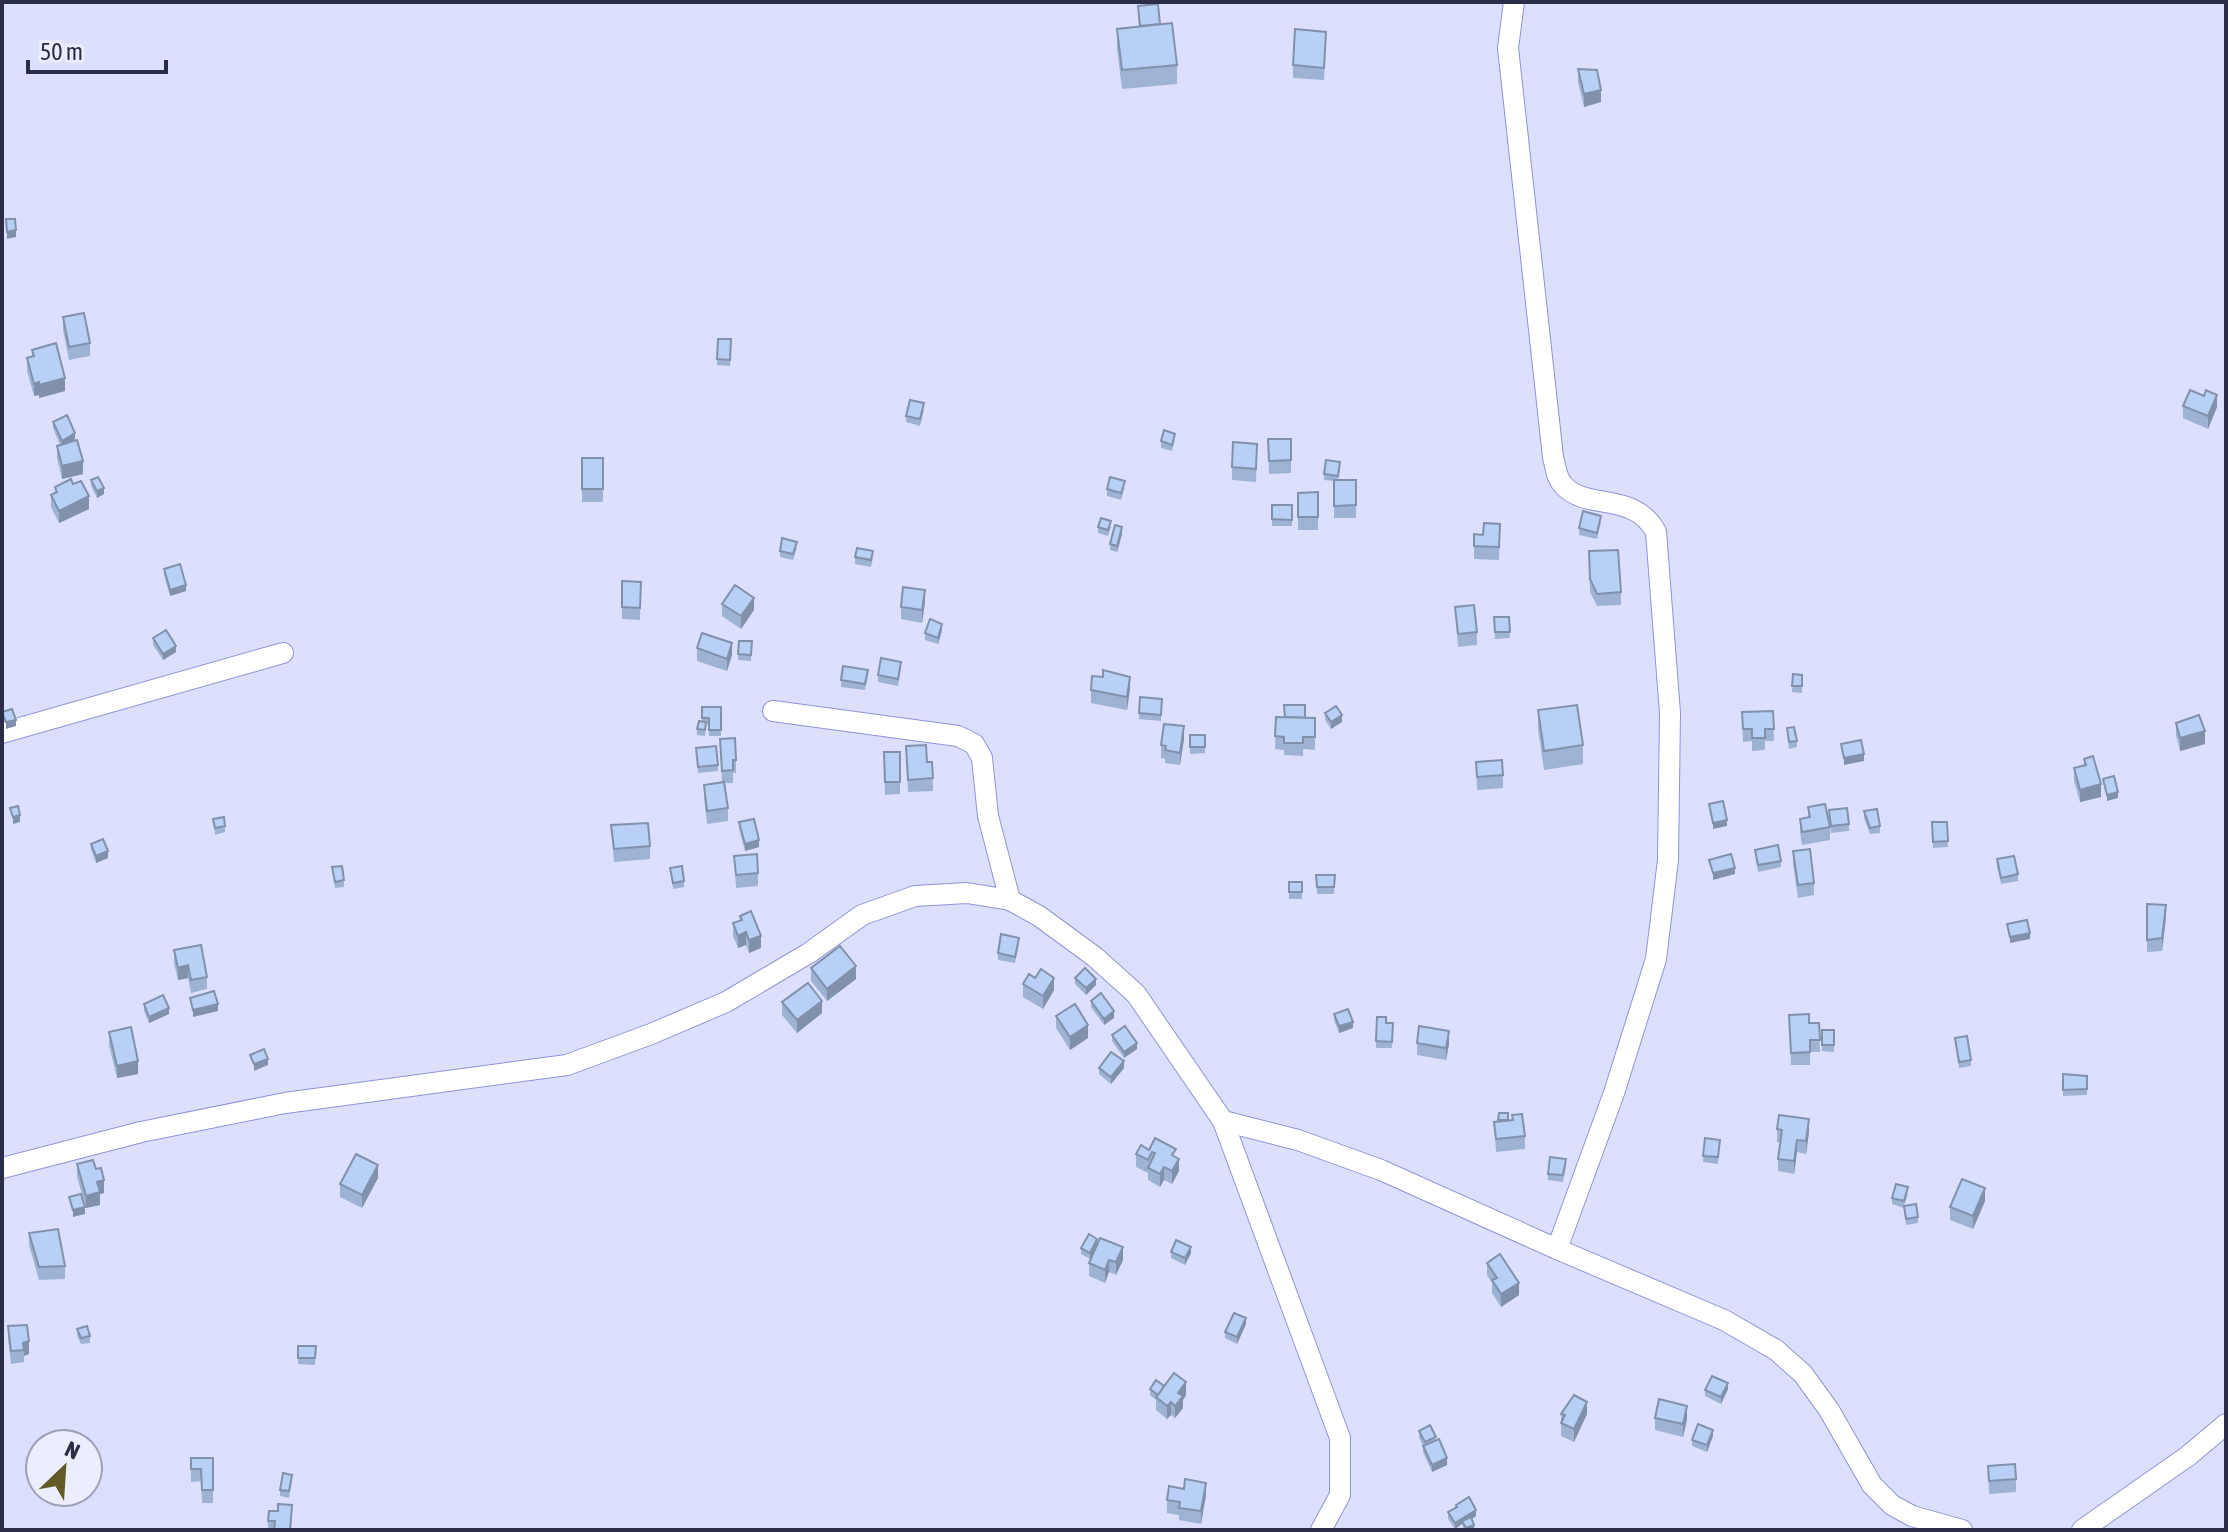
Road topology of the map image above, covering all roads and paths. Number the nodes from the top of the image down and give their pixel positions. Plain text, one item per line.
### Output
1 (1514, 2) edge
2 (283, 653) dead end
3 (773, 711) dead end
4 (2, 733) edge
5 (1010, 900) junction
6 (1223, 1121) junction
7 (2, 1168) edge
8 (1557, 1249) junction
9 (2226, 1424) edge
10 (1321, 1530) edge
11 (1962, 1530) edge
12 (2082, 1530) edge

1 - 8 street
2 - 4 street
3 - 5 street
5 - 6 street
5 - 7 street
6 - 8 street
6 - 10 street
8 - 11 street
9 - 12 street

